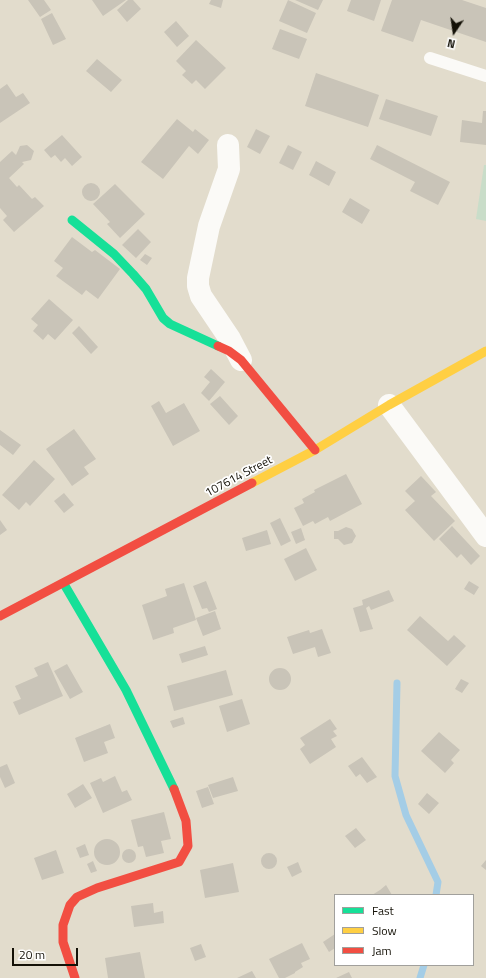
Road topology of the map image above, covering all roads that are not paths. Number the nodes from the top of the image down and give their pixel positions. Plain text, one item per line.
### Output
1 (430, 58) dead end
2 (486, 76) edge
3 (228, 145) dead end
4 (72, 220) dead end
5 (486, 351) edge
6 (241, 360) junction
7 (389, 405) junction
8 (315, 450) junction
9 (486, 536) edge
10 (64, 584) junction
11 (0, 616) edge
12 (75, 978) edge

1 - 2 lane
3 - 6 street
4 - 6 street
5 - 7 street, 107614 Street
6 - 8 street
7 - 8 street, 107614 Street
7 - 9 street
8 - 10 street, 107614 Street
10 - 11 street, 107614 Street
10 - 12 street

